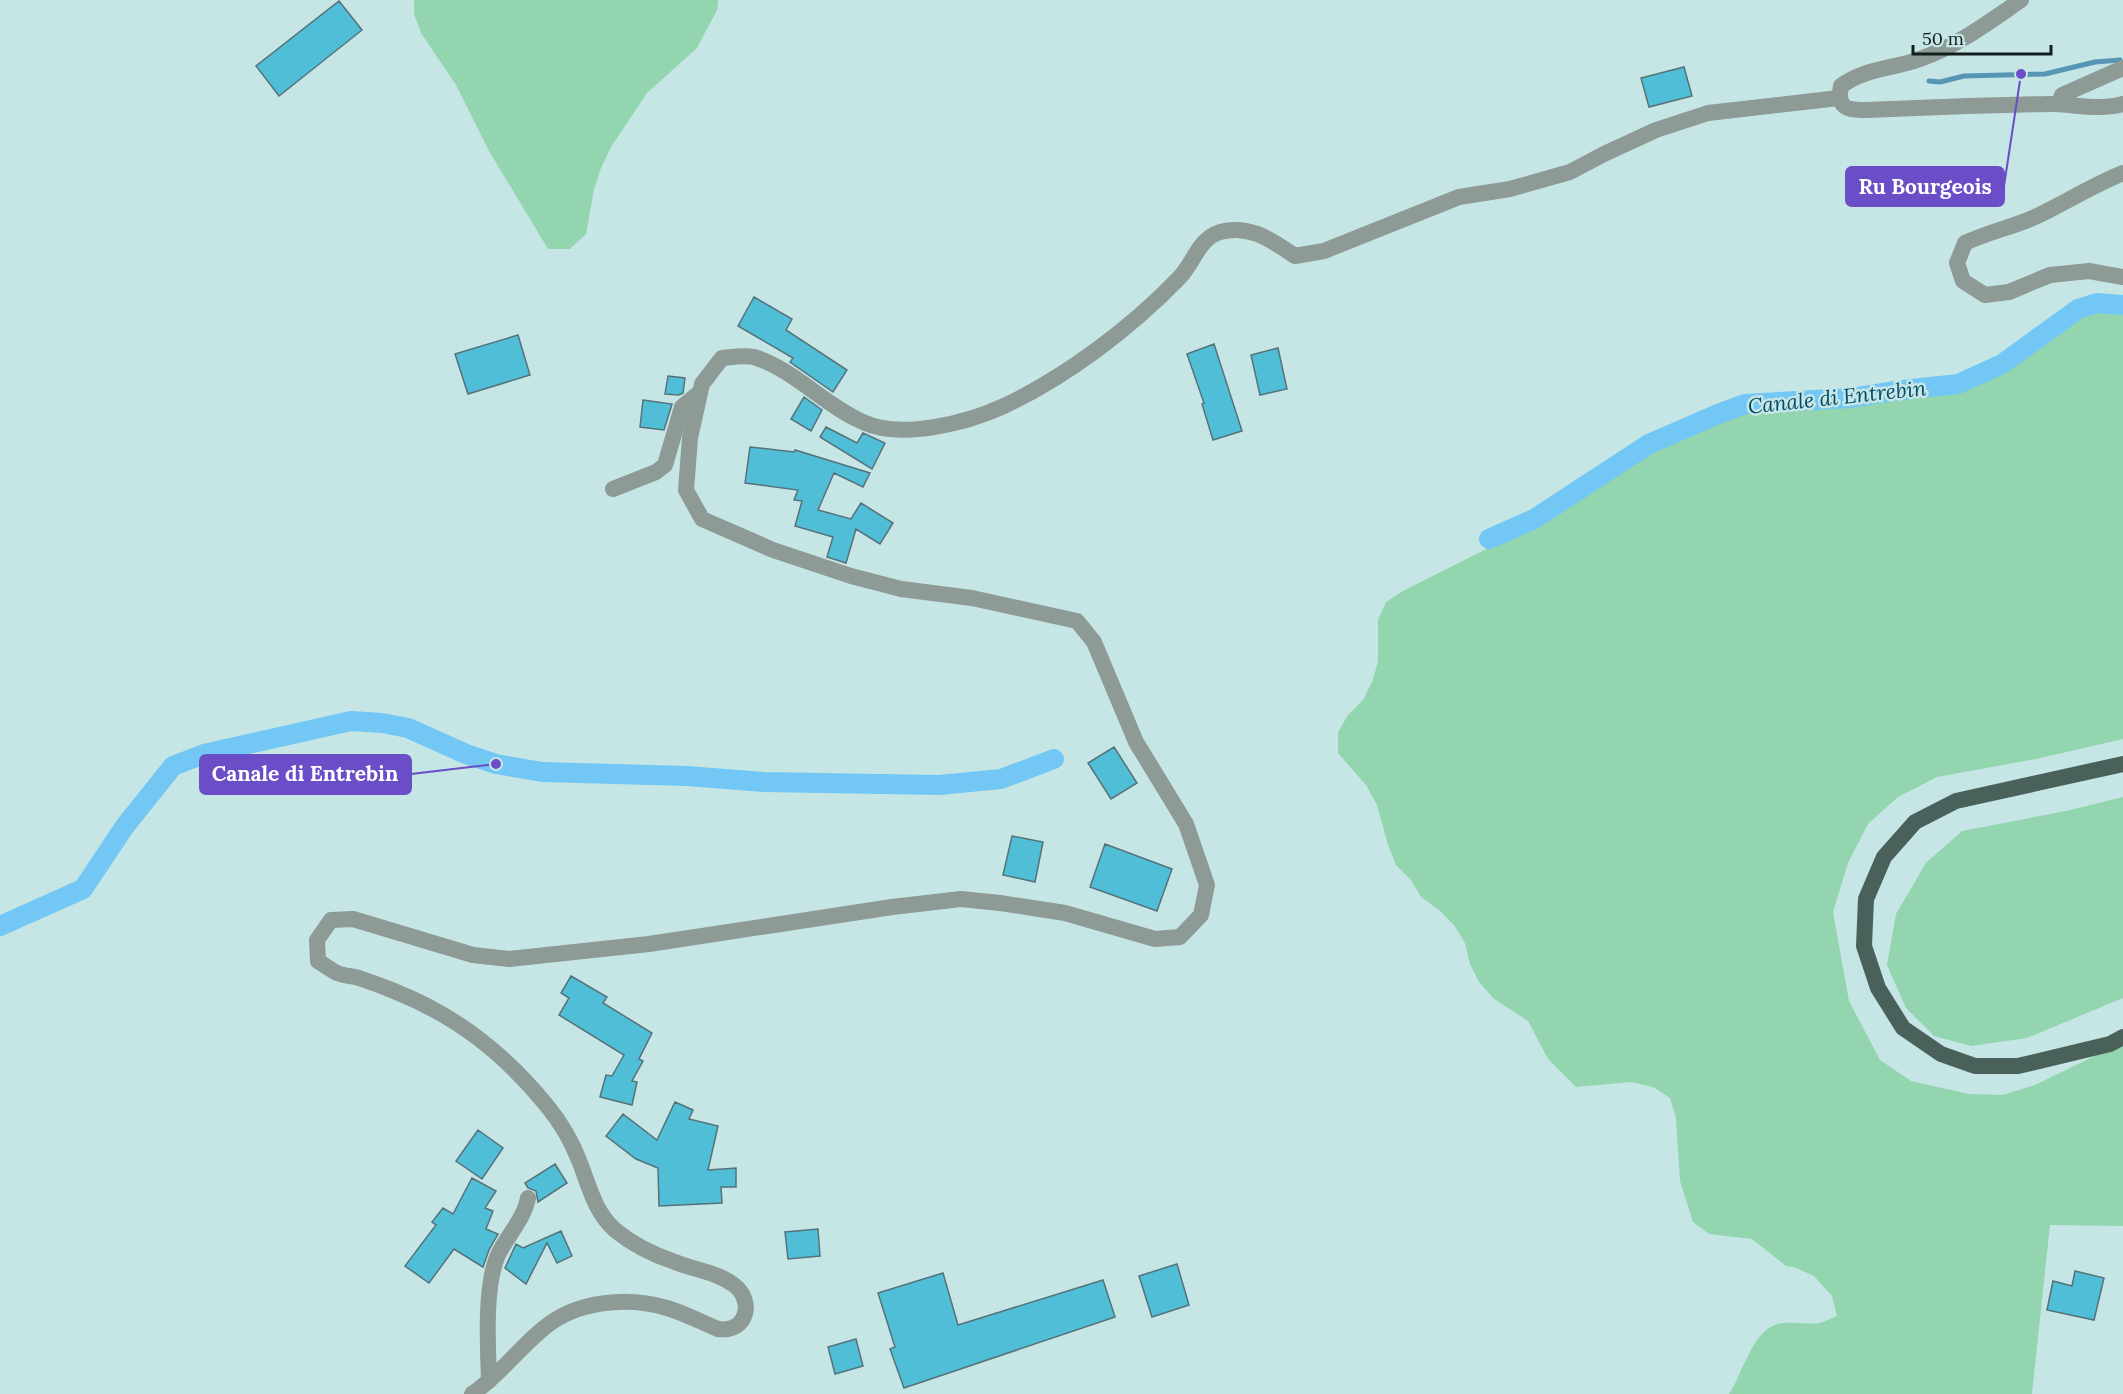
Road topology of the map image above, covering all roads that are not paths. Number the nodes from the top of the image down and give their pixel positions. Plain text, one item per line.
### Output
1 (2021, 0) edge
2 (2123, 68) edge
3 (1839, 98) junction
4 (2060, 104) junction
5 (2123, 104) edge
6 (2123, 173) edge
7 (2123, 277) edge
8 (699, 393) junction
9 (613, 489) dead end
10 (2123, 764) edge
11 (2123, 1037) edge
12 (528, 1197) dead end
13 (489, 1381) junction
14 (472, 1394) edge

1 - 3 street
2 - 4 street
3 - 4 street
3 - 8 street
4 - 5 street
6 - 7 street
8 - 9 street
8 - 13 street
10 - 11 main road
12 - 13 street
13 - 14 street

